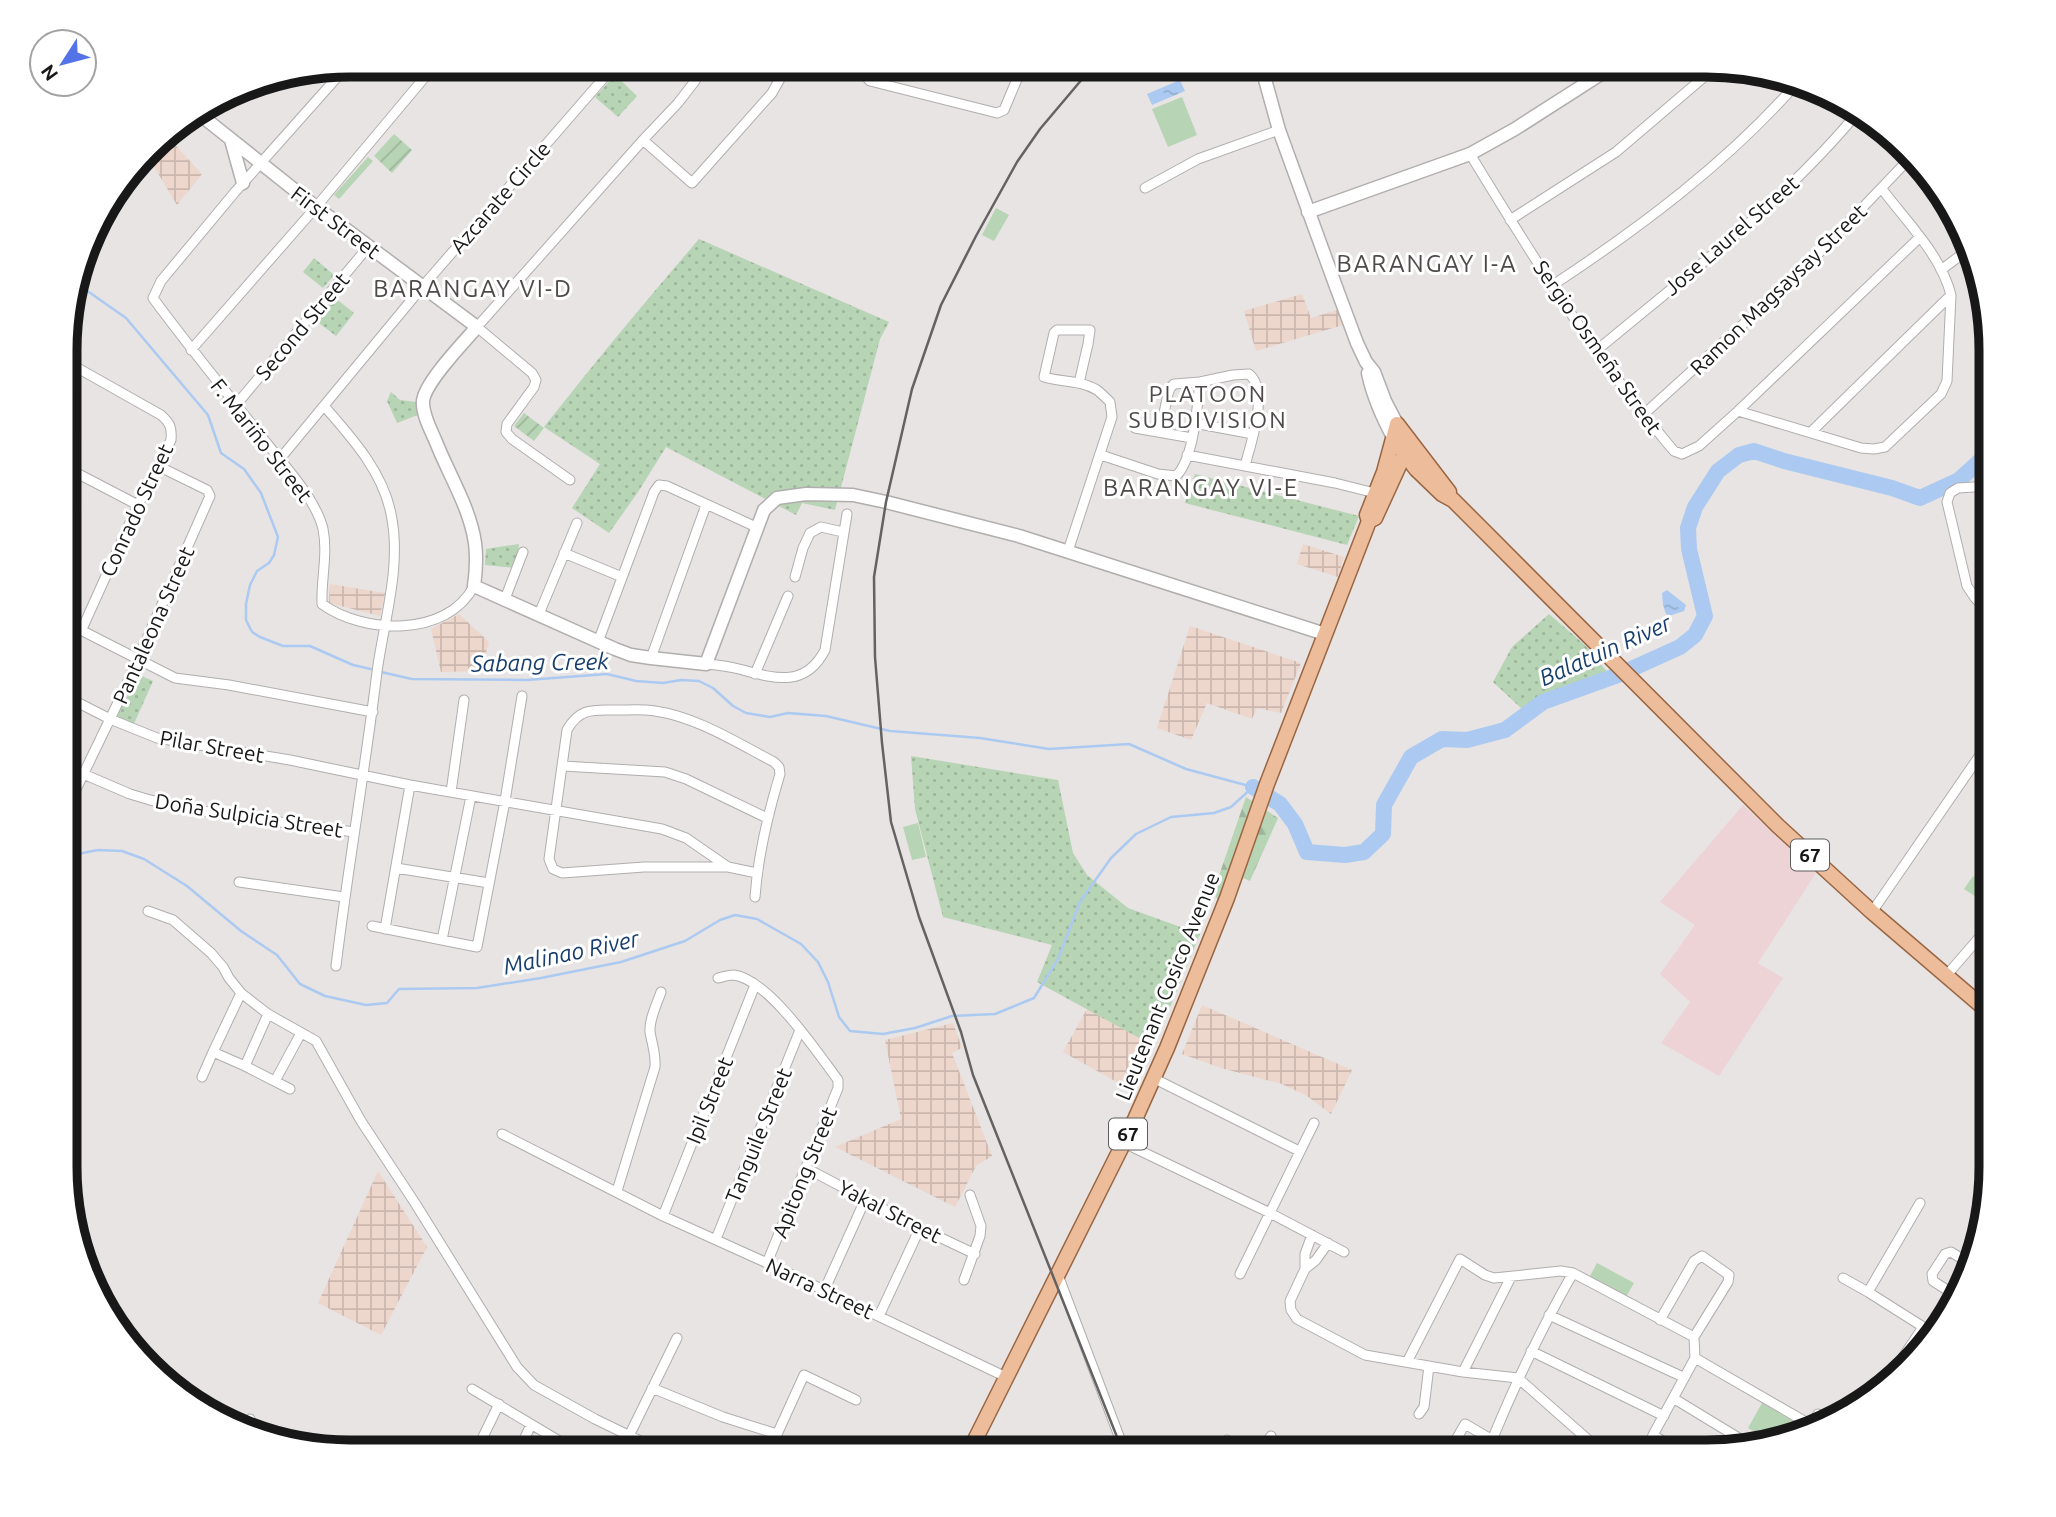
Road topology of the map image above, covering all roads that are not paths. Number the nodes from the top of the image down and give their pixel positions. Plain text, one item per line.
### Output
1 (426, 77) edge
2 (605, 77) edge
3 (697, 77) edge
4 (781, 77) edge
5 (866, 77) edge
6 (1018, 77) edge
7 (1264, 77) edge
8 (1588, 77) edge
9 (1704, 77) edge
10 (337, 78) edge
11 (1790, 90) edge
12 (205, 119) edge
13 (1852, 119) edge
14 (1279, 130) junction
15 (231, 140) junction
16 (643, 140) junction
17 (1470, 154) junction
18 (260, 163) junction
19 (1905, 163) edge
20 (243, 183) junction
21 (1145, 188) dead end
22 (1882, 189) junction
23 (316, 207) junction
24 (1308, 212) junction
25 (1510, 220) junction
26 (1919, 238) junction
27 (368, 247) junction
28 (1962, 254) edge
29 (1941, 270) junction
30 (1553, 285) junction
31 (423, 286) junction
32 (1951, 295) junction
33 (477, 327) junction
34 (191, 350) junction
35 (1596, 351) junction
36 (77, 368) edge
37 (1200, 382) junction
38 (1079, 383) junction
39 (236, 405) junction
40 (325, 407) junction
41 (1738, 411) junction
42 (1643, 415) junction
43 (1194, 423) junction
44 (1135, 428) dead end
45 (1160, 432) junction
46 (1395, 432) junction
47 (1811, 432) junction
48 (1253, 434) junction
49 (1192, 438) junction
50 (1407, 448) junction
51 (1101, 454) junction
52 (1187, 455) junction
53 (279, 460) junction
54 (158, 466) junction
55 (1245, 466) junction
56 (77, 473) edge
57 (570, 480) dead end
58 (1979, 487) edge
59 (1375, 493) junction
60 (138, 505) junction
61 (706, 505) junction
62 (847, 514) dead end
63 (1369, 521) junction
64 (577, 523) dead end
65 (756, 527) junction
66 (843, 532) junction
67 (1068, 551) junction
68 (523, 552) dead end
69 (564, 553) junction
70 (622, 577) junction
71 (796, 577) dead end
72 (474, 586) junction
73 (788, 596) dead end
74 (505, 599) junction
75 (1979, 602) edge
76 (538, 614) junction
77 (384, 626) junction
78 (77, 627) edge
79 (82, 629) junction
80 (1325, 634) junction
81 (598, 642) junction
82 (651, 658) junction
83 (137, 659) junction
84 (706, 664) junction
85 (755, 674) junction
86 (522, 696) dead end
87 (464, 700) dead end
88 (77, 702) edge
89 (373, 712) junction
90 (110, 719) junction
91 (1979, 756) edge
92 (563, 766) junction
93 (77, 772) edge
94 (83, 775) junction
95 (365, 775) junction
96 (410, 785) junction
97 (77, 787) edge
98 (451, 792) junction
99 (471, 796) junction
100 (505, 801) junction
101 (557, 809) junction
102 (767, 818) junction
103 (354, 832) junction
104 (728, 867) junction
105 (396, 868) junction
106 (757, 873) junction
107 (454, 877) junction
108 (239, 882) dead end
109 (489, 883) junction
110 (344, 897) junction
111 (755, 897) dead end
112 (148, 911) dead end
113 (1872, 912) junction
114 (372, 926) dead end
115 (385, 929) junction
116 (1979, 938) edge
117 (442, 940) junction
118 (336, 966) dead end
119 (1946, 976) junction
120 (718, 978) dead end
121 (755, 985) junction
122 (661, 992) dead end
123 (241, 993) junction
124 (1979, 1004) edge
125 (268, 1014) junction
126 (800, 1030) junction
127 (301, 1033) junction
128 (213, 1052) junction
129 (244, 1066) junction
130 (202, 1077) dead end
131 (1153, 1078) junction
132 (275, 1081) junction
133 (290, 1089) dead end
134 (1314, 1123) dead end
135 (502, 1134) dead end
136 (1124, 1143) junction
137 (1298, 1151) junction
138 (806, 1168) junction
139 (617, 1191) junction
140 (970, 1195) dead end
141 (865, 1200) junction
142 (1920, 1203) dead end
143 (1270, 1213) junction
144 (663, 1216) junction
145 (920, 1228) junction
146 (1312, 1235) junction
147 (716, 1239) junction
148 (1328, 1243) junction
149 (1344, 1252) dead end
150 (975, 1254) junction
151 (1963, 1260) edge
152 (768, 1263) junction
153 (1304, 1269) junction
154 (1573, 1273) junction
155 (1240, 1274) dead end
156 (1058, 1275) junction
157 (1511, 1277) junction
158 (1843, 1278) dead end
159 (964, 1280) dead end
160 (824, 1291) junction
161 (1949, 1291) edge
162 (1868, 1292) junction
163 (1549, 1315) junction
164 (879, 1316) junction
165 (1660, 1320) junction
166 (1923, 1326) junction
167 (1926, 1328) edge
168 (1694, 1337) junction
169 (677, 1338) dead end
170 (1531, 1351) junction
171 (1905, 1353) edge
172 (1695, 1357) junction
173 (1408, 1362) junction
174 (1429, 1366) junction
175 (1463, 1372) junction
176 (1006, 1377) junction
177 (1683, 1377) junction
178 (1518, 1378) junction
179 (652, 1388) junction
180 (472, 1389) dead end
181 (1673, 1398) junction
182 (856, 1400) dead end
183 (499, 1404) junction
184 (1419, 1414) dead end
185 (1818, 1414) dead end
186 (1664, 1416) junction
187 (1816, 1417) edge
188 (1803, 1422) edge
189 (531, 1425) junction
190 (777, 1434) junction
191 (1653, 1434) junction
192 (629, 1436) junction
193 (1271, 1436) dead end
194 (1739, 1438) edge
195 (481, 1440) edge
196 (524, 1440) edge
197 (557, 1440) edge
198 (638, 1440) edge
199 (774, 1440) edge
200 (975, 1440) edge
201 (1120, 1440) edge
202 (1268, 1440) edge
203 (1456, 1440) edge
204 (1492, 1440) joint
205 (1588, 1440) edge
206 (1651, 1440) edge
207 (1662, 1440) edge

1 - 23 street
2 - 31 street, Azcarate Circle
3 - 16 street
4 - 16 street
5 - 6 street
7 - 14 street, 67
8 - 17 street
9 - 25 street
10 - 18 street, F. Mariño Street
11 - 30 street
12 - 15 street, First Street
13 - 35 street, Jose Laurel Street
14 - 21 street
14 - 24 street, 67
15 - 18 street, First Street
15 - 20 street
16 - 33 street
17 - 24 street
17 - 25 street, Sergio Osmeña Street
18 - 20 street, F. Mariño Street
18 - 23 street, First Street
19 - 22 street, Ramon Magsaysay Street
20 - 34 street, F. Mariño Street
22 - 26 street
22 - 42 street, Ramon Magsaysay Street
23 - 27 street, First Street
23 - 34 street
24 - 46 street, 67
25 - 30 street, Sergio Osmeña Street
26 - 29 street
26 - 41 street
27 - 31 street, First Street
27 - 39 street, Second Street
28 - 29 street
29 - 32 street
30 - 35 street, Sergio Osmeña Street
31 - 33 street, First Street
31 - 40 street, Azcarate Circle
32 - 47 street
32 - 47 street
33 - 57 street
33 - 72 street
34 - 39 street, F. Mariño Street
35 - 42 street, Sergio Osmeña Street
36 - 54 street, Conrado Street
37 - 43 street
37 - 45 street
37 - 48 street
38 - 38 street
38 - 51 street
39 - 53 street, F. Mariño Street
40 - 53 street, Azcarate Circle
40 - 77 street
41 - 42 street, Sergio Osmeña Street
41 - 47 street
43 - 48 street
43 - 49 street
44 - 45 street
45 - 49 street
46 - 50 main road, 67
46 - 59 main road, Lieutenant Cosico Avenue / 67
48 - 55 street
49 - 52 street
50 - 63 main road, Lieutenant Cosico Avenue / 67
50 - 113 main road, 67
51 - 52 street
51 - 67 street
52 - 55 street
53 - 77 street, F. Mariño Street
54 - 60 street, Conrado Street
54 - 83 street, Pantaleona Street
55 - 59 street
56 - 60 street
58 - 75 street
59 - 63 main road, Lieutenant Cosico Avenue / 67
60 - 79 street, Conrado Street
61 - 65 street
61 - 70 street
61 - 82 street
62 - 66 street
63 - 80 main road, Lieutenant Cosico Avenue / 67
64 - 69 street
65 - 67 street
65 - 84 street
66 - 71 street
66 - 85 street
67 - 80 street
68 - 74 street
69 - 70 street
69 - 76 street
70 - 81 street
72 - 74 street
72 - 77 street, F. Mariño Street
73 - 85 street
74 - 76 street
76 - 81 street
77 - 89 street
78 - 79 street
79 - 83 street
80 - 131 main road, Lieutenant Cosico Avenue / 67
81 - 82 street
82 - 84 street
83 - 89 street
83 - 90 street, Pantaleona Street
84 - 85 street
86 - 100 street
87 - 98 street
88 - 90 street, Pilar Street
89 - 95 street
90 - 94 street, Pantaleona Street
90 - 95 street, Pilar Street
91 - 113 street
92 - 101 street
92 - 102 street
92 - 102 street
93 - 94 street, Doña Sulpicia Street
94 - 97 street, Pantaleona Street
94 - 103 street, Doña Sulpicia Street
95 - 96 street, Pilar Street
95 - 103 street
96 - 98 street, Pilar Street
96 - 105 street
98 - 99 street, Pilar Street
99 - 100 street, Pilar Street
99 - 107 street
100 - 101 street, Pilar Street
100 - 109 street
101 - 104 street, Pilar Street
101 - 104 street
102 - 106 street
103 - 110 street
104 - 106 street
105 - 107 street
105 - 115 street
106 - 111 street
107 - 109 street
107 - 117 street
108 - 110 street
109 - 117 street
110 - 118 street
112 - 123 street
113 - 119 main road, 67
114 - 115 street
115 - 117 street
116 - 119 street
119 - 124 main road, 67
120 - 121 street
121 - 126 street
121 - 144 street, Ipil Street
122 - 139 street
123 - 125 street
123 - 128 street
125 - 127 street
125 - 129 street
126 - 138 street, Apitong Street
126 - 147 street, Tanguile Street
127 - 132 street
127 - 192 street
128 - 129 street
128 - 130 street
129 - 132 street
131 - 136 main road, Lieutenant Cosico Avenue / 67
131 - 137 street
132 - 133 street
134 - 137 street
135 - 139 street, Narra Street
136 - 143 street
136 - 156 main road, Lieutenant Cosico Avenue / 67
137 - 143 street
138 - 141 street, Yakal Street
138 - 152 street, Apitong Street
139 - 144 street, Narra Street
140 - 150 street
141 - 145 street, Yakal Street
141 - 160 street
142 - 162 street
143 - 146 street
143 - 155 street
144 - 147 street, Narra Street
145 - 150 street, Yakal Street
145 - 164 street
146 - 148 street
146 - 153 street
147 - 152 street, Narra Street
148 - 149 street
148 - 153 street
150 - 159 street
151 - 161 street
152 - 160 street, Narra Street
153 - 173 street
154 - 157 street
154 - 163 street
154 - 165 street
156 - 176 main road, Lieutenant Cosico Avenue / 67
156 - 201 street
157 - 173 street
157 - 175 street
158 - 162 street
160 - 164 street, Narra Street
162 - 166 street
163 - 170 street
163 - 177 street
164 - 176 street, Narra Street
165 - 168 street
165 - 168 street
166 - 167 street
166 - 171 street
168 - 172 street
169 - 179 street
170 - 178 street
170 - 186 street
172 - 177 street
172 - 188 street
173 - 174 street
174 - 175 street
174 - 184 street
175 - 178 street
176 - 200 main road, Lieutenant Cosico Avenue / 67
177 - 181 street
178 - 204 street
178 - 205 street
179 - 190 street
179 - 192 street
180 - 183 street
181 - 186 street
181 - 194 street
182 - 190 street
183 - 189 street
183 - 195 street
185 - 187 street
186 - 191 street
189 - 196 street
189 - 197 street
190 - 199 street
191 - 206 street
191 - 207 street
192 - 198 street
193 - 202 street
203 - 204 street

